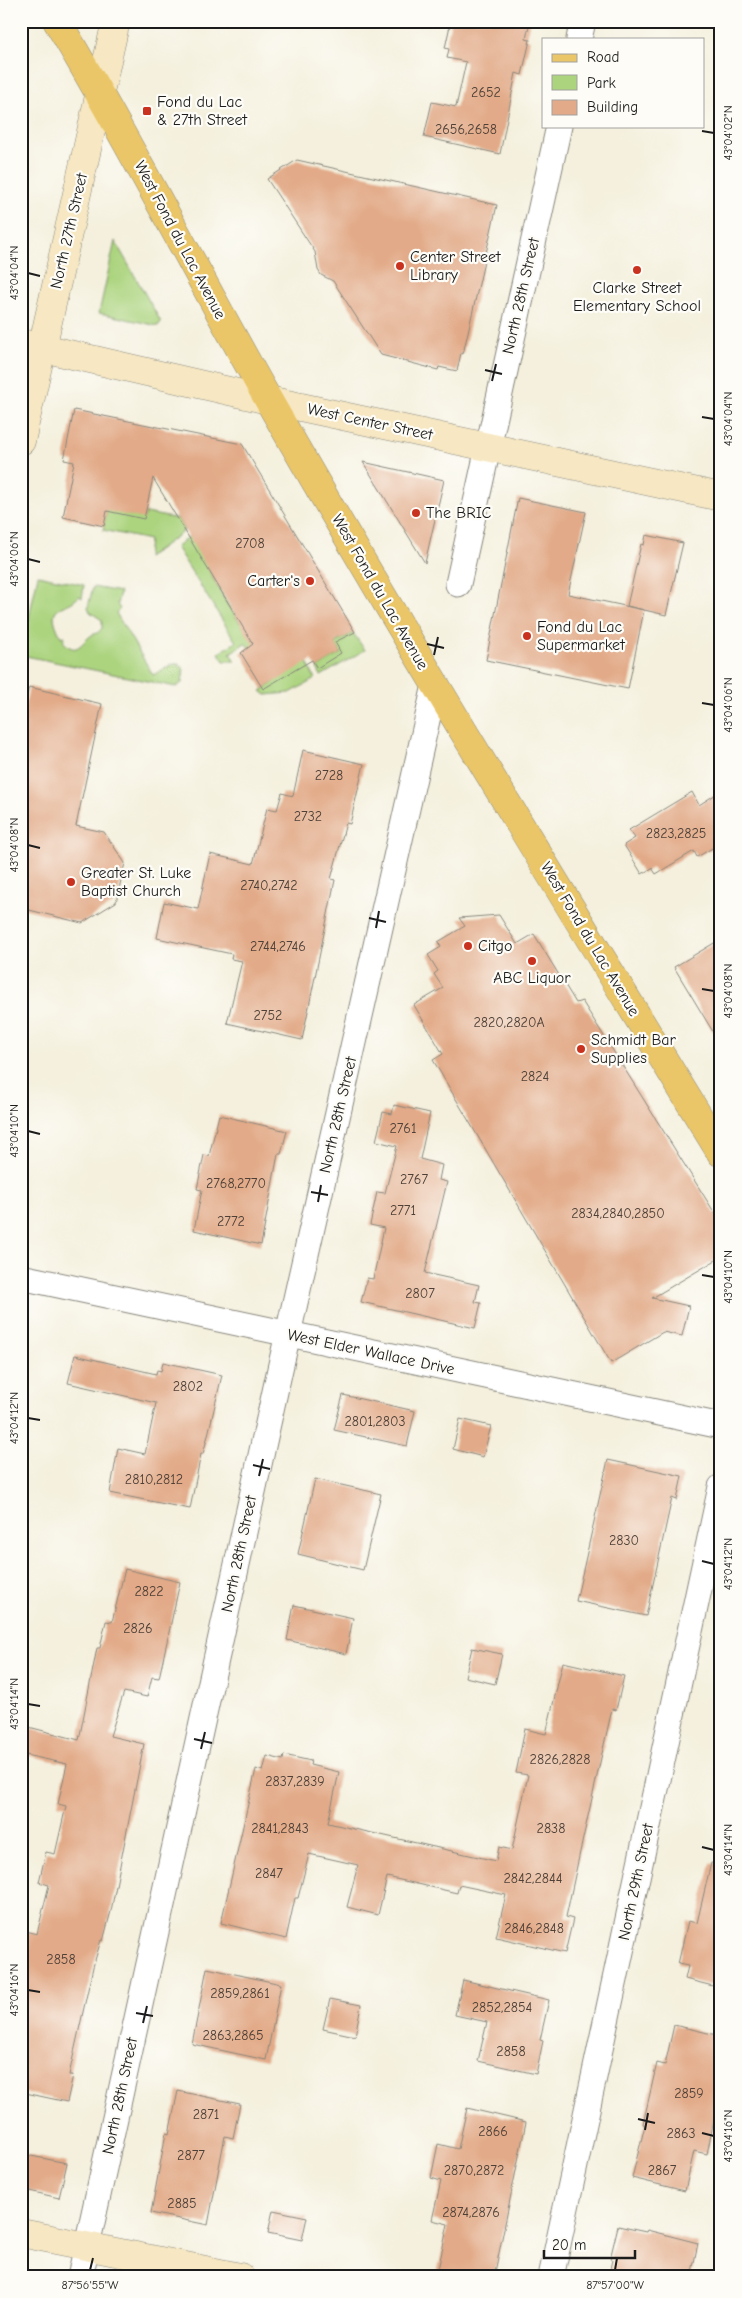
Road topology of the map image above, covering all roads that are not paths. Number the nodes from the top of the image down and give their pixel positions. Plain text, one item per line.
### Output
1 (57, 21) edge
2 (116, 21) edge
3 (583, 21) edge
4 (579, 38) edge
5 (100, 92) junction
6 (559, 128) edge
7 (32, 345) edge
8 (268, 400) junction
9 (21, 440) edge
10 (487, 448) junction
11 (721, 497) edge
12 (458, 584) dead end
13 (435, 685) junction
14 (721, 1153) edge
15 (21, 1276) edge
16 (288, 1335) junction
17 (721, 1426) edge
18 (721, 1487) edge
19 (21, 2233) edge
20 (87, 2246) junction
21 (80, 2277) edge
22 (240, 2277) edge
23 (550, 2277) edge

1 - 5 main road, West Fond du Lac Avenue
2 - 5 street, North 27th Street
3 - 4 street
5 - 7 street, North 27th Street
5 - 8 main road, West Fond du Lac Avenue
6 - 10 street, North 28th Street
7 - 8 street, West Center Street
7 - 9 street, North 27th Street
8 - 10 street, West Center Street
8 - 13 main road, West Fond du Lac Avenue
10 - 11 street, West Center Street
10 - 12 street, North 28th Street
13 - 14 main road, West Fond du Lac Avenue
13 - 16 street, North 28th Street
15 - 16 street, West Elder Wallace Drive
16 - 17 street, West Elder Wallace Drive
16 - 20 street, North 28th Street
18 - 23 street, North 29th Street
19 - 20 street
20 - 21 street, North 28th Street
20 - 22 street

